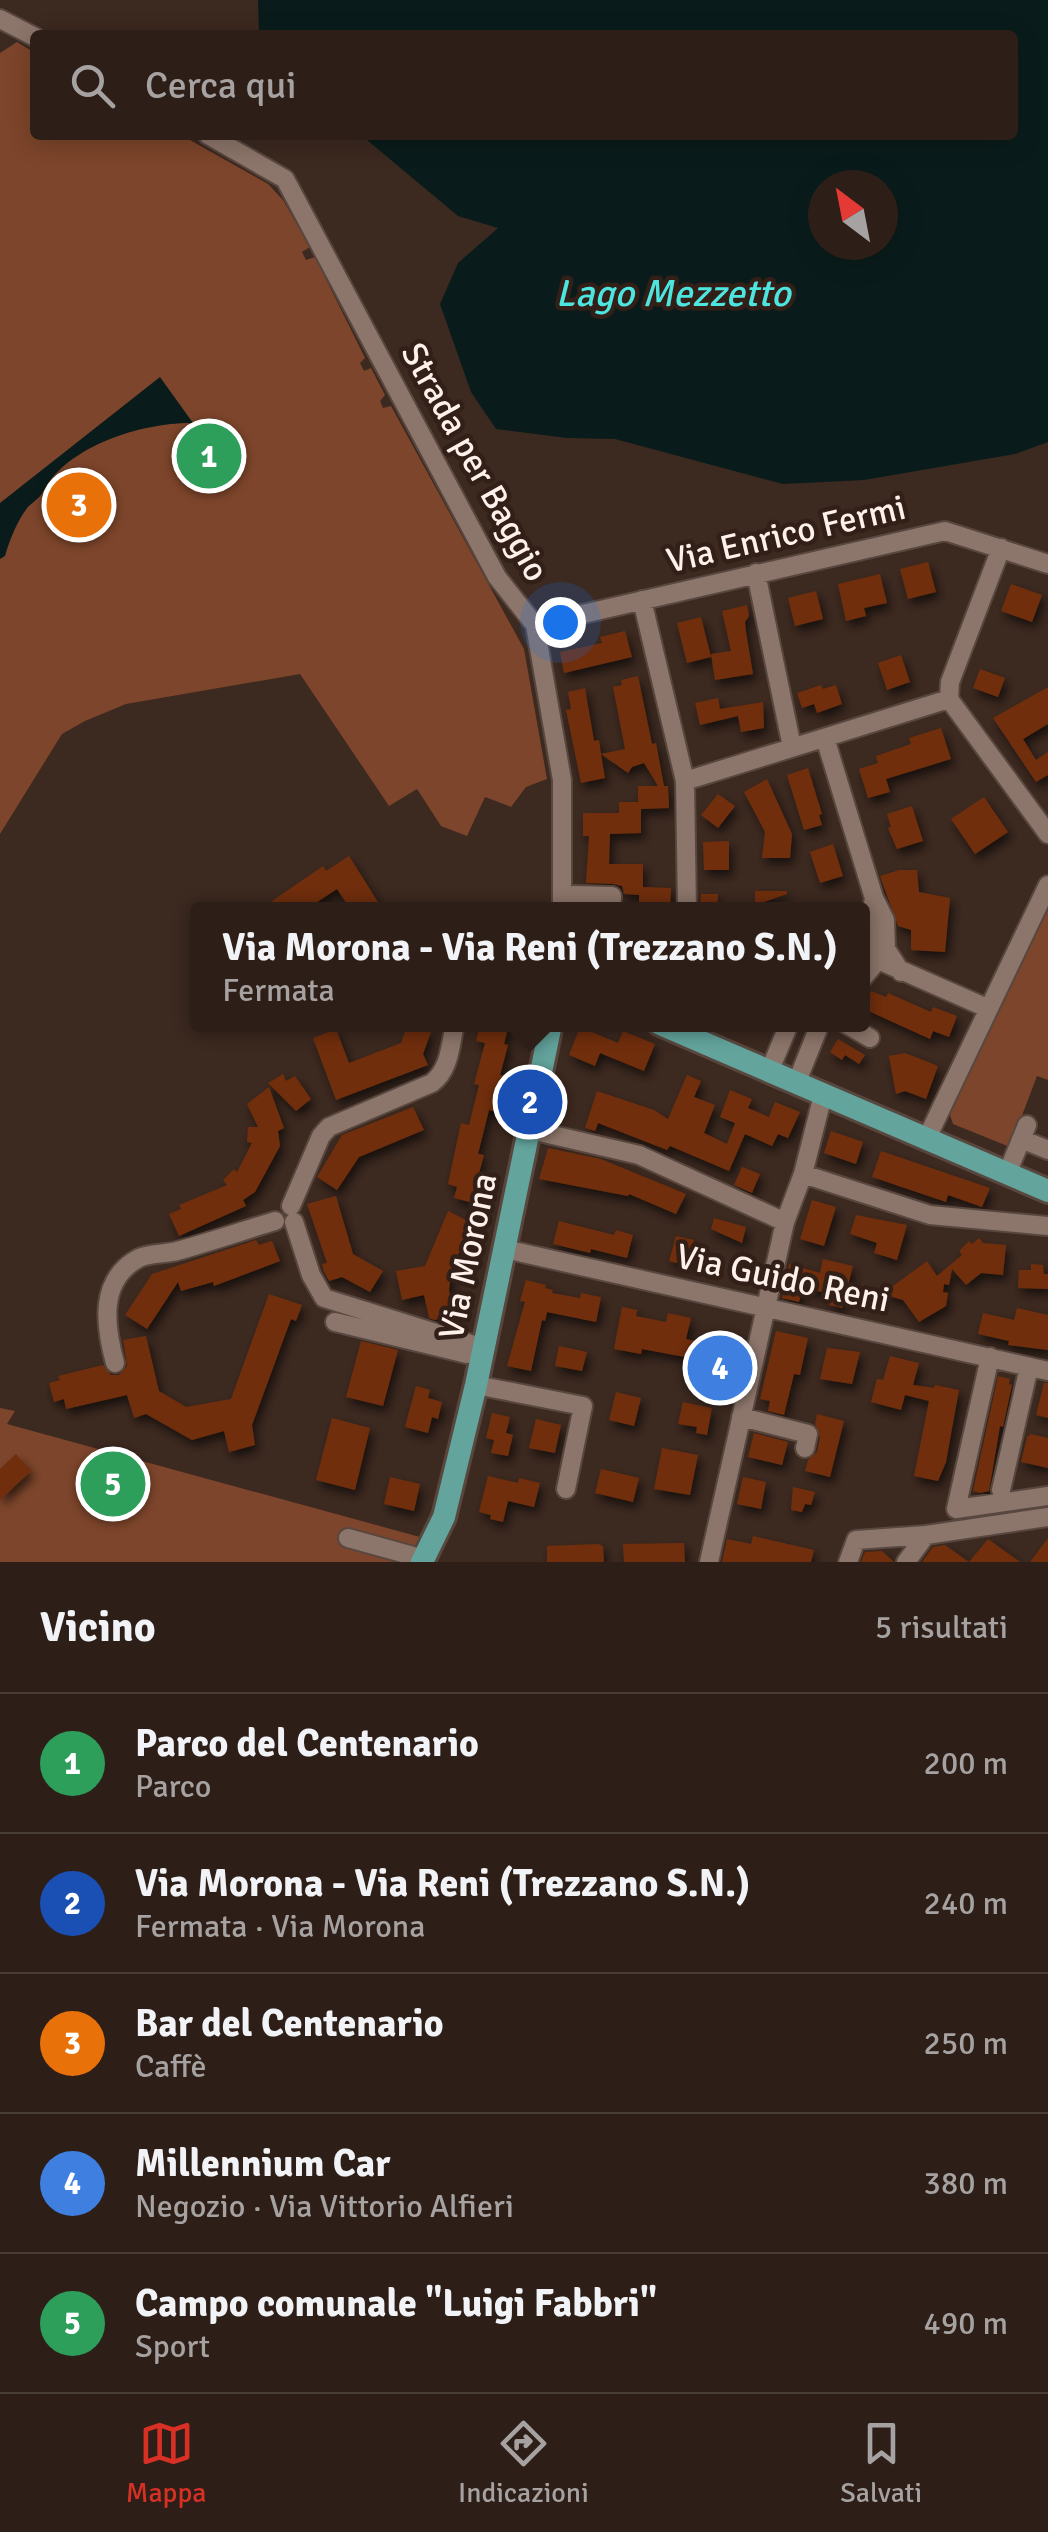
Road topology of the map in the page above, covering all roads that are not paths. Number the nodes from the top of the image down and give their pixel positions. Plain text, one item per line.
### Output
1 (0, 19) edge
2 (30, 35) edge
3 (217, 140) edge
4 (1001, 548) junction
5 (1048, 564) edge
6 (756, 572) junction
7 (642, 600) junction
8 (535, 625) junction
9 (949, 699) junction
10 (825, 738) junction
11 (792, 747) junction
12 (685, 781) junction
13 (1048, 834) edge
14 (1048, 885) edge
15 (874, 898) junction
16 (563, 902) edge
17 (565, 902) edge
18 (612, 902) edge
19 (687, 902) edge
20 (870, 923) edge
21 (870, 945) edge
22 (878, 960) junction
23 (870, 970) edge
24 (900, 972) junction
25 (987, 1008) junction
26 (453, 1032) edge
27 (549, 1032) edge
28 (690, 1032) edge
29 (786, 1032) edge
30 (817, 1032) edge
31 (860, 1032) edge
32 (870, 1038) dead end
33 (770, 1072) junction
34 (796, 1084) junction
35 (822, 1095) junction
36 (530, 1130) junction
37 (926, 1138) junction
38 (1048, 1150) edge
39 (803, 1174) junction
40 (1007, 1174) junction
41 (1048, 1191) edge
42 (292, 1214) junction
43 (785, 1222) junction
44 (1048, 1226) edge
45 (505, 1250) junction
46 (765, 1308) junction
47 (335, 1322) dead end
48 (483, 1353) junction
49 (990, 1357) junction
50 (115, 1362) dead end
51 (1039, 1369) edge
52 (476, 1385) junction
53 (741, 1417) junction
54 (805, 1448) dead end
55 (566, 1489) dead end
56 (1001, 1490) dead end
57 (1048, 1496) edge
58 (1048, 1517) edge
59 (926, 1535) junction
60 (348, 1538) dead end
61 (422, 1560) edge
62 (709, 1562) edge
63 (848, 1562) edge
64 (906, 1562) edge

1 - 2 street
3 - 8 street, Strada per Baggio
4 - 5 street, Via Enrico Fermi
4 - 6 street, Via Enrico Fermi
4 - 9 street
6 - 7 street, Via Enrico Fermi
6 - 11 street
7 - 8 street, Via Enrico Fermi
7 - 12 street
8 - 16 street, Strada per Baggio
9 - 10 street
9 - 13 street
10 - 11 street
10 - 15 street
11 - 12 street
12 - 19 street
14 - 25 street
15 - 20 street
15 - 24 street
17 - 18 street
21 - 22 street
22 - 23 street
22 - 24 street
24 - 25 street
25 - 37 street
26 - 42 street
27 - 36 main road, Via Morona
28 - 33 main road
29 - 33 street
30 - 34 street
31 - 32 street
33 - 34 main road
34 - 35 main road
35 - 37 main road
35 - 39 street
36 - 43 street
36 - 45 main road, Via Morona
37 - 40 main road
38 - 40 street
39 - 43 street
39 - 44 street
40 - 41 main road
42 - 48 street
42 - 50 street
43 - 46 street
45 - 46 street, Via Guido Reni
45 - 48 main road, Via Morona
46 - 49 street, Via Guido Reni
46 - 53 street
47 - 48 street
48 - 52 main road, Via Morona
49 - 51 street, Via Guido Reni
49 - 57 street
51 - 56 street
52 - 55 street, Via Morona
52 - 61 main road, Via Morona
53 - 54 street
53 - 62 street
58 - 59 street
59 - 63 street
59 - 64 street
60 - 61 street

